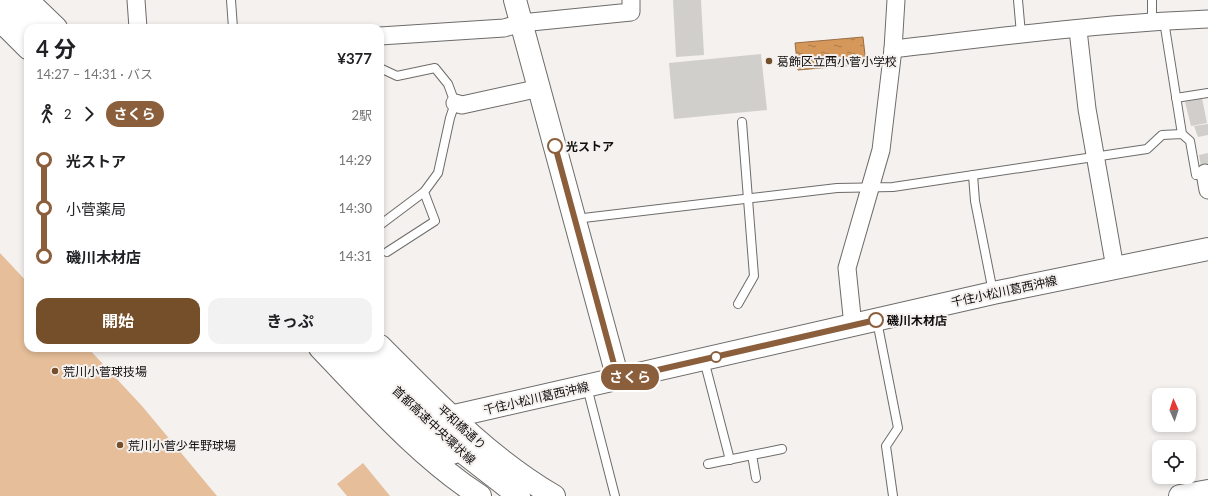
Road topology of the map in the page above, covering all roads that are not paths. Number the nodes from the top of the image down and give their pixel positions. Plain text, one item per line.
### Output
1 (10, 0) edge
2 (27, 0) edge
3 (136, 0) edge
4 (231, 0) edge
5 (515, 0) edge
6 (631, 0) edge
7 (896, 0) edge
8 (1018, 0) edge
9 (1152, 0) edge
10 (0, 6) edge
11 (1208, 19) edge
12 (0, 20) edge
13 (1158, 21) junction
14 (36, 24) edge
15 (52, 24) edge
16 (138, 24) edge
17 (233, 24) edge
18 (521, 24) junction
19 (24, 30) edge
20 (1078, 30) junction
21 (1021, 34) junction
22 (384, 36) edge
23 (24, 44) edge
24 (893, 49) junction
25 (384, 70) edge
26 (540, 88) junction
27 (1208, 93) edge
28 (1176, 98) junction
29 (456, 103) junction
30 (742, 122) dead end
31 (1182, 134) junction
32 (1095, 156) junction
33 (1206, 173) edge
34 (973, 175) junction
35 (868, 189) junction
36 (1208, 190) edge
37 (424, 192) junction
38 (748, 197) junction
39 (575, 219) junction
40 (384, 222) edge
41 (1208, 249) edge
42 (387, 252) dead end
43 (1115, 268) junction
44 (993, 293) junction
45 (738, 304) dead end
46 (876, 320) junction
47 (854, 326) junction
48 (384, 350) edge
49 (324, 352) edge
50 (344, 352) edge
51 (359, 352) edge
52 (704, 360) junction
53 (618, 379) junction
54 (586, 386) junction
55 (450, 417) junction
56 (782, 449) dead end
57 (752, 455) junction
58 (730, 460) junction
59 (708, 464) dead end
60 (756, 478) dead end
61 (1208, 491) edge
62 (556, 495) edge
63 (480, 496) edge
64 (509, 496) edge
65 (518, 496) edge
66 (615, 496) edge
67 (893, 496) edge
68 (1180, 496) edge

1 - 14 main road
2 - 15 main road
3 - 16 street
4 - 17 lane
5 - 18 main road
6 - 18 street
7 - 24 street
8 - 21 lane
9 - 13 lane
10 - 19 main road
11 - 13 street
12 - 23 main road
13 - 20 street
13 - 28 lane
18 - 22 street
18 - 26 main road
20 - 21 street
20 - 32 street
21 - 24 street
24 - 35 street
25 - 29 lane
26 - 29 street
26 - 39 main road
27 - 28 lane
28 - 31 lane
29 - 37 lane
30 - 38 lane
31 - 32 lane
31 - 33 lane
32 - 34 lane
32 - 43 street
33 - 36 street
34 - 35 lane
34 - 44 lane
35 - 38 lane
35 - 47 street
37 - 40 lane
37 - 42 lane
38 - 39 lane
38 - 45 lane
39 - 53 main road
41 - 43 main road, 千住小松川葛西沖線
43 - 44 main road, 千住小松川葛西沖線
44 - 46 main road, 千住小松川葛西沖線
46 - 47 main road, 千住小松川葛西沖線
46 - 67 lane
47 - 52 main road, 千住小松川葛西沖線
48 - 55 main road, 平和橋通り
49 - 63 main road, 首都高速中央環状線
50 - 64 main road, 平和橋通り
51 - 65 main road, 首都高速中央環状線
52 - 53 main road, 千住小松川葛西沖線
52 - 58 lane
53 - 54 main road, 千住小松川葛西沖線
54 - 55 main road, 千住小松川葛西沖線
54 - 66 lane
55 - 62 main road, 平和橋通り
56 - 57 lane
57 - 58 lane
57 - 60 lane
58 - 59 lane
61 - 68 main road

